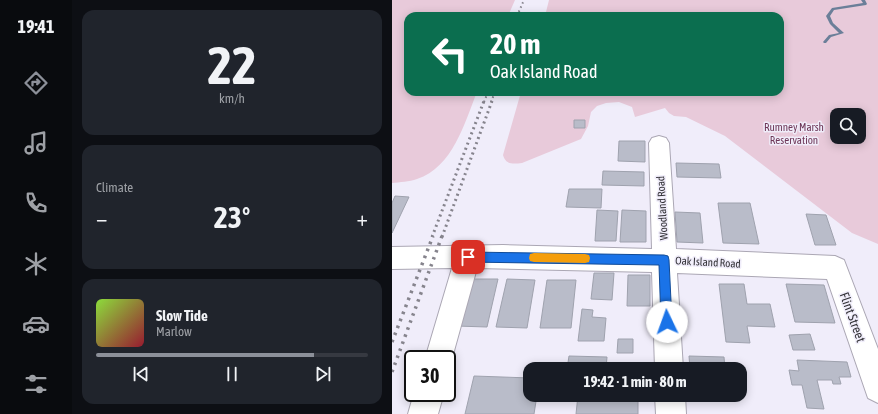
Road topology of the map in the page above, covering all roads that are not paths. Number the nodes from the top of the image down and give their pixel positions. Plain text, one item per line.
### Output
1 (659, 143) dead end
2 (468, 257) junction
3 (392, 258) edge
4 (664, 260) junction
5 (835, 268) joint
6 (442, 350) edge
7 (669, 362) edge
8 (878, 388) edge
9 (426, 402) edge
10 (670, 402) edge
11 (423, 414) edge
12 (671, 414) edge

1 - 4 street, Woodland Road
2 - 3 street, Oak Island Road
2 - 4 street, Oak Island Road
2 - 6 street
4 - 5 street, Oak Island Road
4 - 7 street, Woodland Road
5 - 8 street, Flint Street
9 - 11 street
10 - 12 street

